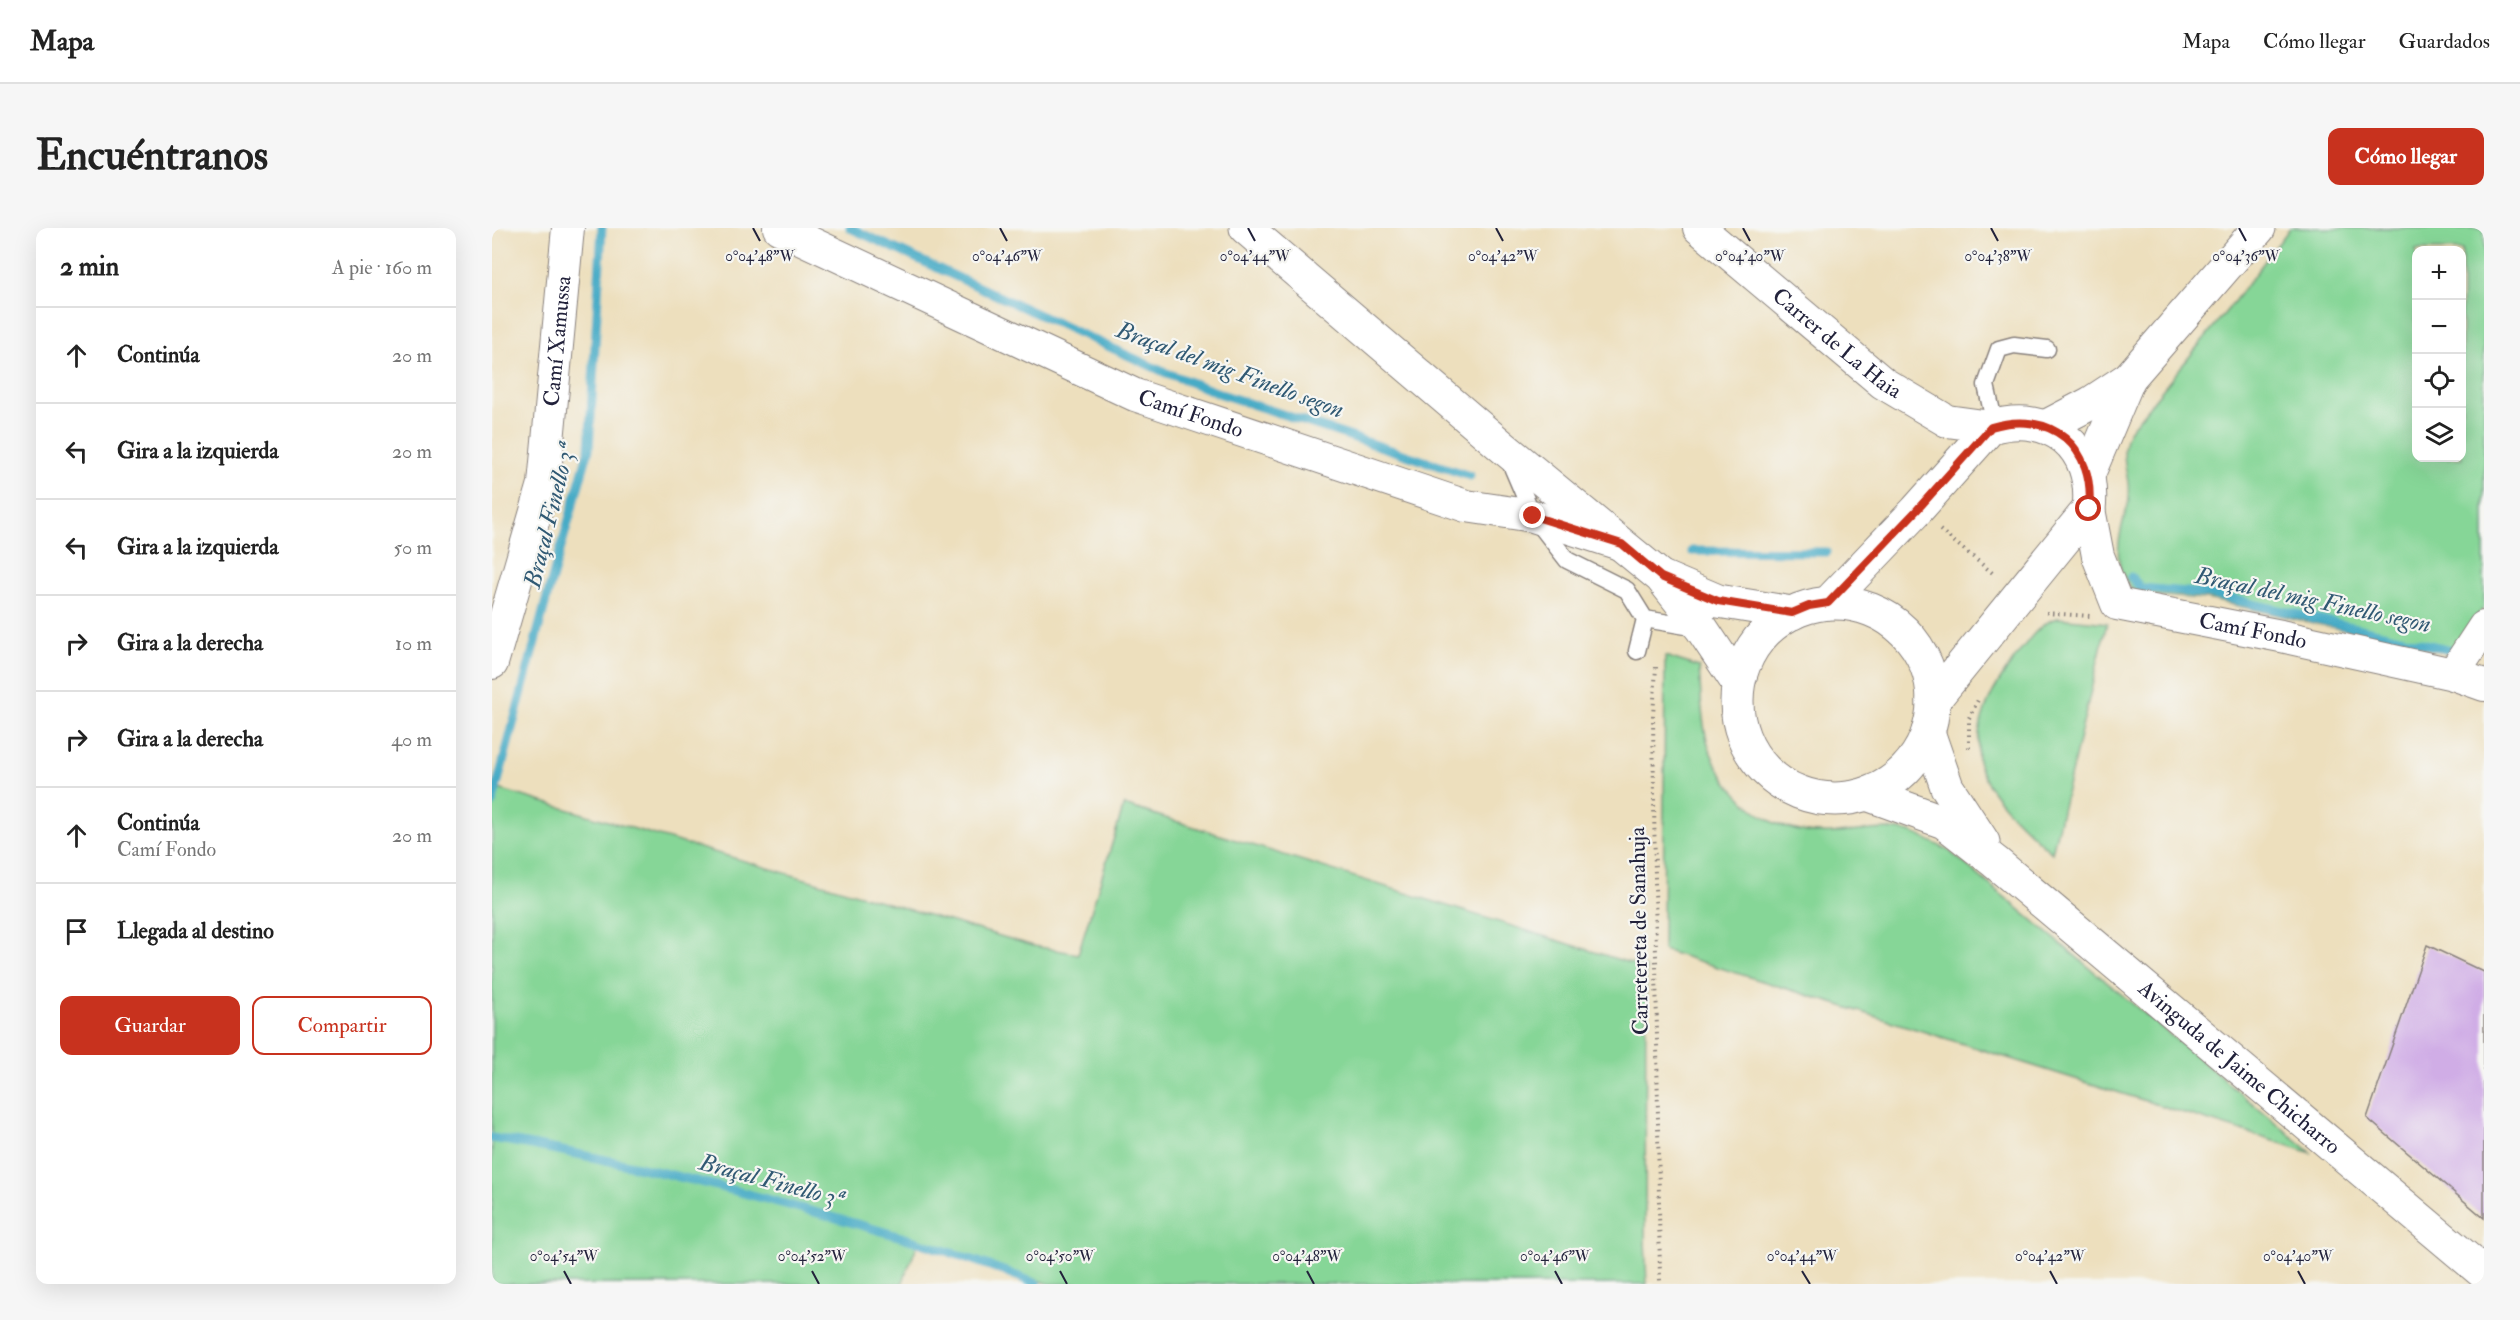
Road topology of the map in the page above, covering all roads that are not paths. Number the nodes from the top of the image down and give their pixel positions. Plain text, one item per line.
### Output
1 (568, 228) edge
2 (779, 228) edge
3 (1246, 228) edge
4 (1699, 228) edge
5 (2259, 228) edge
6 (2047, 349) dead end
7 (2129, 378) junction
8 (1993, 426) junction
9 (2047, 426) junction
10 (1504, 448) junction
11 (2088, 476) junction
12 (2089, 509) junction
13 (1533, 516) junction
14 (1622, 544) junction
15 (1661, 577) junction
16 (1828, 603) junction
17 (1792, 613) junction
18 (1652, 620) junction
19 (2484, 627) edge
20 (1702, 629) junction
21 (1637, 651) dead end
22 (492, 663) edge
23 (2453, 674) junction
24 (1738, 683) junction
25 (2484, 685) edge
26 (1931, 717) junction
27 (1867, 794) junction
28 (1995, 862) junction
29 (2484, 1273) edge

1 - 22 street, Camí Xamussa
2 - 13 street, Camí Fondo
3 - 10 street
4 - 8 street, Carrer de La Haia
5 - 7 street
6 - 8 lane
7 - 9 street
7 - 11 street
8 - 9 street
8 - 16 street
9 - 11 street
10 - 13 lane
10 - 14 street
11 - 12 street
12 - 23 street, Camí Fondo
12 - 26 street
13 - 14 street, Camí Fondo
13 - 18 lane
14 - 15 street
15 - 17 street
15 - 20 street
16 - 17 street
16 - 26 street
17 - 24 street
18 - 20 lane
18 - 21 lane
19 - 23 street
20 - 24 street
23 - 25 street, Camí Fondo
24 - 27 street
26 - 27 street
26 - 28 street
27 - 28 street, Avinguda de Jaime Chicharro
28 - 29 street, Avinguda de Jaime Chicharro

